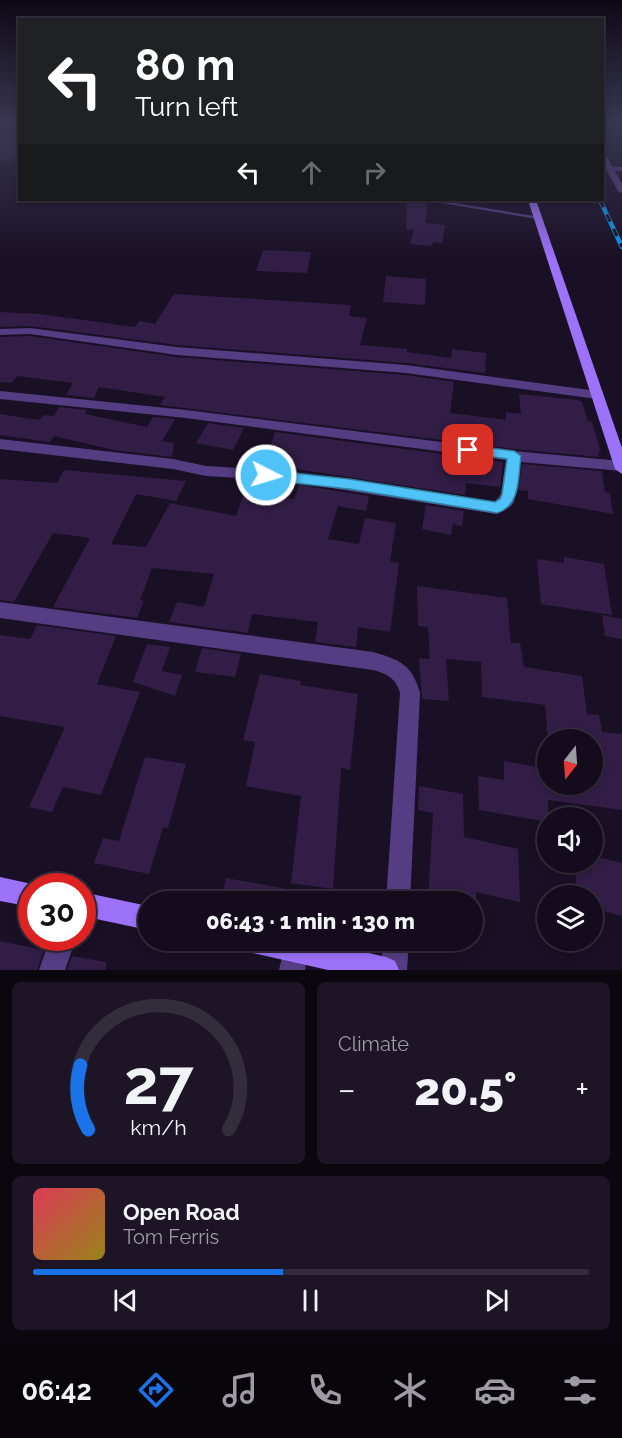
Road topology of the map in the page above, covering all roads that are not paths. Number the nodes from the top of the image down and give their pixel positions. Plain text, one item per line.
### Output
1 (610, 169) joint
2 (622, 169) edge
3 (622, 191) edge
4 (433, 201) edge
5 (532, 201) edge
6 (537, 217) junction
7 (0, 332) edge
8 (0, 395) edge
9 (597, 395) junction
10 (0, 444) edge
11 (514, 456) junction
12 (622, 467) edge
13 (0, 610) edge
14 (0, 889) edge
15 (399, 891) edge
16 (18, 892) edge
17 (96, 907) edge
18 (138, 916) edge
19 (59, 951) edge
20 (276, 951) edge
21 (395, 951) edge
22 (294, 960) edge
23 (52, 970) edge
24 (387, 970) edge
25 (394, 970) edge

1 - 2 lane
1 - 3 street
4 - 6 lane
5 - 6 street
6 - 9 street
7 - 9 street
8 - 11 street
9 - 12 street
10 - 11 street
11 - 12 street
13 - 15 street
14 - 16 street
17 - 18 street
19 - 23 street
20 - 22 street
21 - 25 street
22 - 24 street

